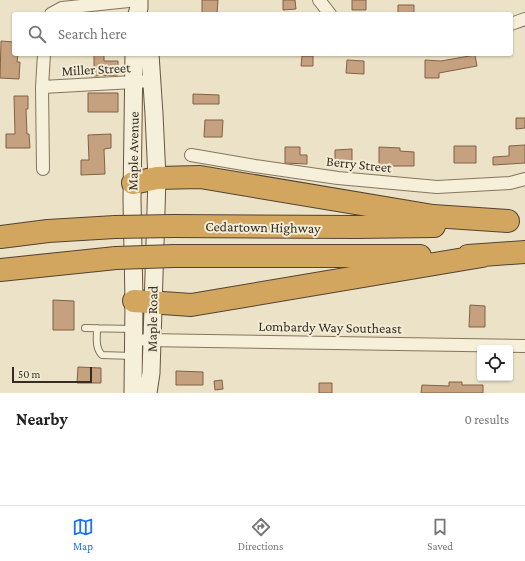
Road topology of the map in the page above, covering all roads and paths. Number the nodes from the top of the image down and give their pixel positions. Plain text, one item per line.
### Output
1 (319, 0) edge
2 (139, 7) edge
3 (55, 12) edge
4 (328, 12) edge
5 (525, 19) edge
6 (513, 23) edge
7 (44, 56) edge
8 (134, 56) edge
9 (150, 56) edge
10 (152, 81) junction
11 (133, 83) junction
12 (42, 87) junction
13 (191, 155) dead end
14 (43, 169) dead end
15 (157, 178) junction
16 (525, 179) edge
17 (133, 183) junction
18 (516, 218) edge
19 (0, 237) edge
20 (155, 244) joint
21 (525, 252) edge
22 (125, 253) junction
23 (482, 256) junction
24 (0, 270) edge
25 (144, 301) junction
26 (85, 328) dead end
27 (97, 328) junction
28 (152, 340) junction
29 (134, 342) junction
30 (525, 346) edge
31 (133, 393) edge
32 (148, 393) edge

1 - 4 street
2 - 3 street
5 - 6 street
7 - 12 street, Miller Street
8 - 11 main road, Maple Avenue
9 - 10 main road, Maple Avenue
10 - 11 street, Miller Street
10 - 15 main road, Maple Avenue
11 - 12 street, Miller Street
11 - 17 main road, Maple Avenue
12 - 14 street, Miller Street
13 - 16 street, Berry Street
15 - 17 highway
15 - 18 highway
15 - 20 main road, Maple Avenue
17 - 22 main road, Maple Avenue
18 - 19 highway, Cedartown Highway, bridge
20 - 25 main road, Maple Road
21 - 23 highway, Cedartown Highway
22 - 23 highway, Cedartown Highway, bridge
22 - 24 highway, Cedartown Highway
22 - 25 main road, Maple Road
23 - 25 highway
25 - 28 main road, Maple Road
25 - 29 main road, Maple Road
26 - 27 lane
27 - 29 lane
27 - 29 lane
28 - 29 street, Lombardy Way Southeast
28 - 30 street, Lombardy Way Southeast
28 - 32 main road, Maple Road
29 - 31 main road, Maple Road

